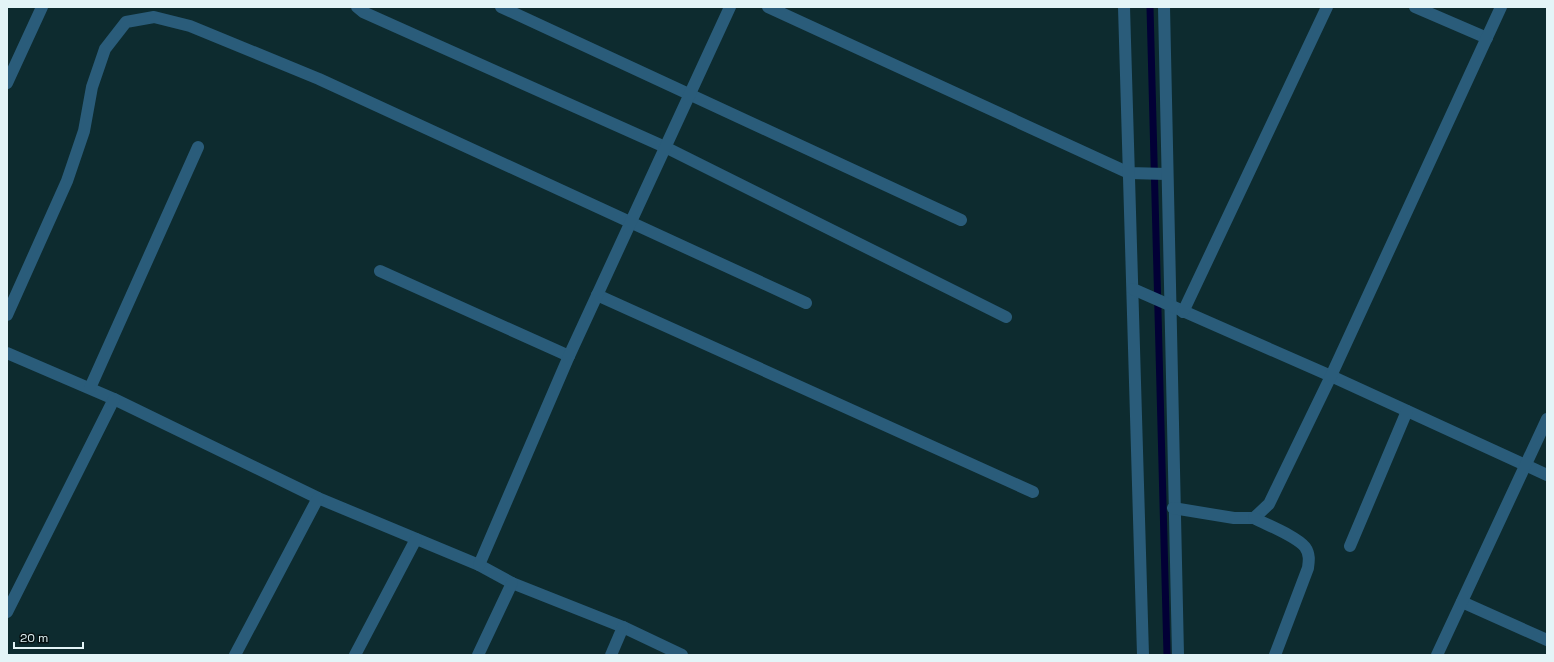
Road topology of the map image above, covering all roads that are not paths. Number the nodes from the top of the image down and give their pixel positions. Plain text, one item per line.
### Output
1 (42, 7) edge
2 (357, 7) edge
3 (501, 7) edge
4 (730, 7) edge
5 (768, 7) edge
6 (1124, 7) edge
7 (1164, 7) edge
8 (1327, 7) edge
9 (1415, 7) edge
10 (1501, 7) edge
11 (1487, 38) junction
12 (7, 83) edge
13 (690, 93) junction
14 (198, 147) dead end
15 (665, 147) junction
16 (1129, 173) junction
17 (1157, 174) junction
18 (961, 220) dead end
19 (630, 222) junction
20 (380, 271) dead end
21 (1133, 289) junction
22 (597, 295) junction
23 (806, 303) dead end
24 (1165, 304) junction
25 (1183, 312) junction
26 (7, 315) edge
27 (1006, 317) dead end
28 (7, 353) edge
29 (569, 356) junction
30 (1331, 376) junction
31 (90, 388) junction
32 (114, 399) junction
33 (1406, 411) junction
34 (1547, 419) edge
35 (1526, 466) junction
36 (1547, 475) edge
37 (1033, 492) dead end
38 (318, 498) junction
39 (1173, 508) junction
40 (1254, 518) junction
41 (416, 539) junction
42 (1350, 546) dead end
43 (479, 565) junction
44 (512, 584) junction
45 (1462, 602) junction
46 (7, 612) edge
47 (623, 628) junction
48 (1547, 640) edge
49 (235, 655) edge
50 (356, 655) edge
51 (478, 655) edge
52 (611, 655) edge
53 (682, 655) edge
54 (1143, 655) edge
55 (1178, 655) edge
56 (1275, 655) edge
57 (1437, 655) edge

1 - 12 street
2 - 15 street
3 - 13 street
4 - 13 street
5 - 16 street
6 - 16 street
7 - 17 street
8 - 25 street
9 - 11 street
10 - 11 street
11 - 30 street
13 - 15 street
13 - 18 street
14 - 31 street
15 - 19 street
15 - 27 street
16 - 17 street
16 - 21 street
17 - 24 street
19 - 22 street
19 - 23 street
19 - 26 street
20 - 29 street
21 - 24 street
21 - 54 street
22 - 29 street
22 - 37 street
24 - 25 street
24 - 39 street
25 - 30 street
28 - 31 street
29 - 43 street
30 - 33 street
30 - 40 street
31 - 32 street
32 - 38 street
32 - 46 street
33 - 35 street
33 - 42 street
34 - 35 street
35 - 36 street
35 - 45 street
38 - 41 street
38 - 49 street
39 - 40 street
39 - 55 street
40 - 56 street
41 - 43 street
41 - 50 street
43 - 44 street
44 - 47 street
44 - 51 street
45 - 48 street
45 - 57 street
47 - 52 street
47 - 53 street

